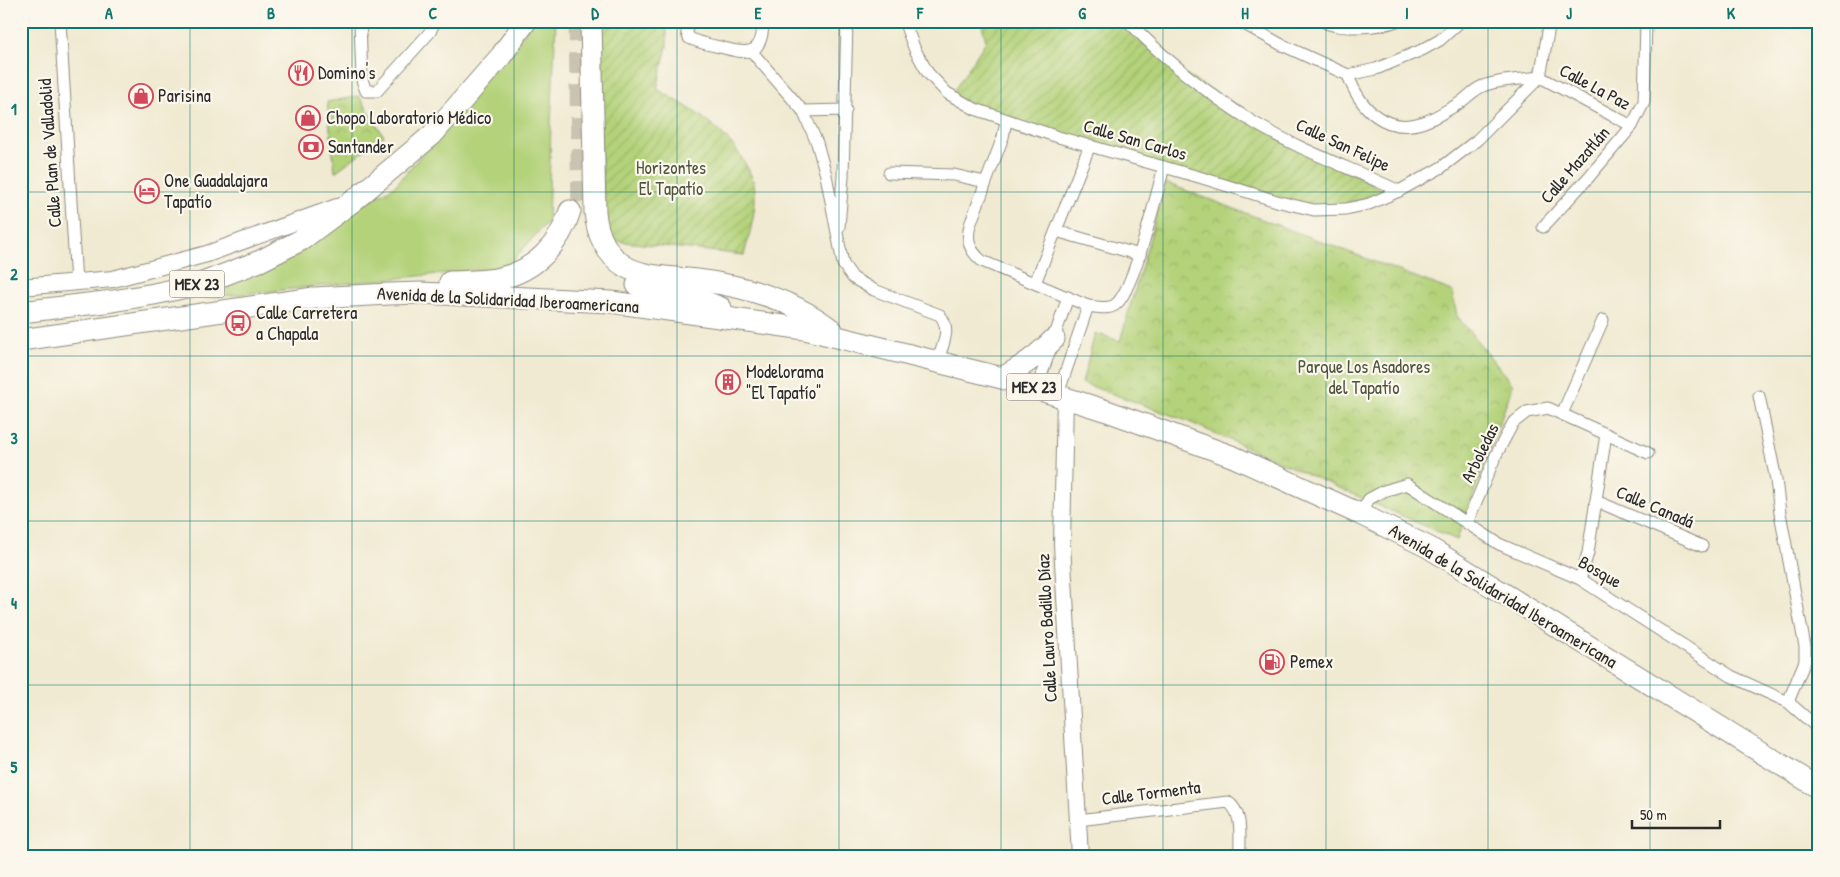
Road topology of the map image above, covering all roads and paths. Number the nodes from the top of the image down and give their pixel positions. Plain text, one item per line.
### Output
1 (60, 21) edge
2 (360, 21) edge
3 (434, 21) edge
4 (526, 21) edge
5 (591, 21) edge
6 (687, 21) edge
7 (763, 21) edge
8 (847, 21) edge
9 (904, 21) edge
10 (1128, 21) edge
11 (1239, 21) edge
12 (1323, 21) edge
13 (1397, 21) edge
14 (1461, 21) edge
15 (1550, 21) edge
16 (1646, 21) edge
17 (752, 52) junction
18 (1348, 75) junction
19 (1540, 77) junction
20 (846, 110) junction
21 (803, 111) junction
22 (1006, 121) junction
23 (1632, 126) junction
24 (1090, 145) junction
25 (1164, 167) junction
26 (889, 174) dead end
27 (826, 175) junction
28 (843, 177) junction
29 (985, 182) junction
30 (1399, 191) junction
31 (353, 202) junction
32 (1543, 227) dead end
33 (1056, 231) junction
34 (838, 243) junction
35 (1140, 255) junction
36 (76, 283) junction
37 (1035, 283) junction
38 (21, 287) edge
39 (365, 294) junction
40 (1068, 297) junction
41 (1088, 306) junction
42 (21, 312) edge
43 (1604, 320) dead end
44 (756, 322) junction
45 (842, 338) junction
46 (1054, 339) junction
47 (21, 340) edge
48 (937, 362) junction
49 (1002, 378) junction
50 (1037, 388) junction
51 (1062, 396) junction
52 (1759, 396) dead end
53 (1562, 414) junction
54 (1606, 434) junction
55 (1648, 452) dead end
56 (1596, 501) junction
57 (1360, 514) junction
58 (1467, 523) junction
59 (1702, 546) dead end
60 (1580, 579) junction
61 (1788, 702) junction
62 (1819, 729) edge
63 (1819, 788) edge
64 (1078, 820) junction
65 (1080, 856) edge
66 (1240, 856) edge

1 - 36 street, Calle Plan de Valladolid
2 - 3 street
4 - 31 highway, MEX 23
5 - 45 highway
6 - 17 street
7 - 17 street
8 - 20 street
9 - 22 street, Calle San Carlos
10 - 30 street, Calle San Felipe
11 - 18 street
12 - 13 street
14 - 18 street
15 - 19 street, Calle La Paz
16 - 23 street, Calle Mazatlán
17 - 21 street
18 - 19 street
19 - 23 street, Calle La Paz
19 - 30 street, Calle San Felipe
20 - 21 street
20 - 28 street
21 - 27 street
22 - 24 street, Calle San Carlos
22 - 29 street
23 - 32 street, Calle Mazatlán
24 - 25 street, Calle San Carlos
24 - 33 street
25 - 30 street, Calle San Carlos
25 - 35 street
26 - 29 street
27 - 28 street
27 - 34 street
28 - 34 street
29 - 37 street
31 - 36 street
31 - 42 highway, MEX 23
33 - 35 street
33 - 37 street
34 - 48 street
35 - 41 street
36 - 38 street
37 - 40 street
39 - 44 highway, Avenida de la Solidaridad Iberoamericana / MEX 23
39 - 44 highway
39 - 47 highway, Avenida de la Solidaridad Iberoamericana / MEX 23
40 - 41 street
40 - 46 street
41 - 51 street
43 - 53 street
44 - 45 highway, Avenida de la Solidaridad Iberoamericana / MEX 23
45 - 48 highway, Avenida de la Solidaridad Iberoamericana / MEX 23
46 - 49 highway
46 - 50 street
48 - 49 highway, Avenida de la Solidaridad Iberoamericana / MEX 23
49 - 50 highway, Avenida de la Solidaridad Iberoamericana / MEX 23
50 - 51 highway, Avenida de la Solidaridad Iberoamericana / MEX 23
51 - 57 highway, Avenida de la Solidaridad Iberoamericana / MEX 23
51 - 64 street, Calle Lauro Badillo Díaz
52 - 61 street
53 - 54 street, Arboledas
53 - 58 street, Arboledas
54 - 55 street, Arboledas
54 - 56 street
56 - 59 street, Calle Canadá
56 - 60 street
57 - 58 street, Bosque
57 - 63 highway, Avenida de la Solidaridad Iberoamericana / MEX 23
58 - 60 street, Bosque
60 - 61 street, Bosque
61 - 62 street, Bosque
64 - 65 street, Calle Lauro Badillo Díaz
64 - 66 street, Calle Tormenta

